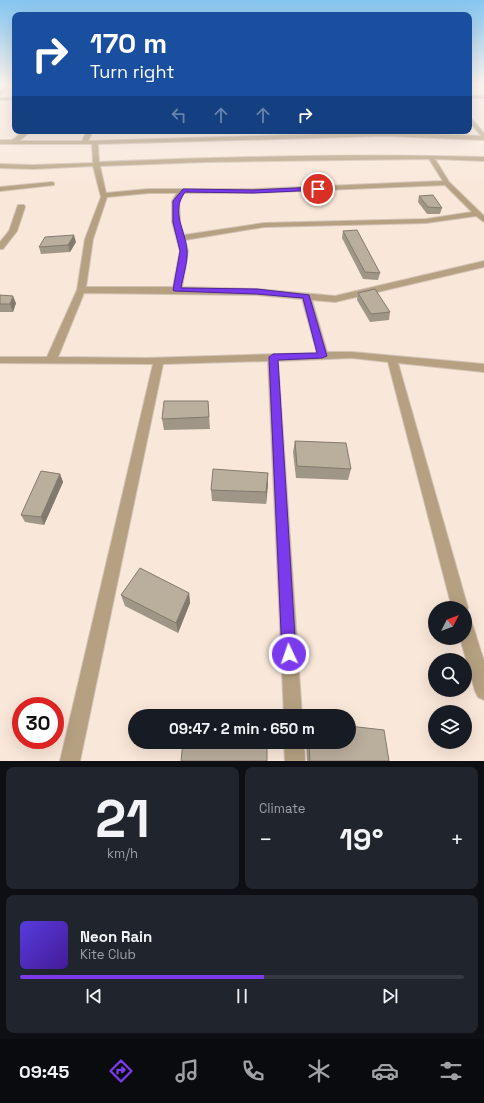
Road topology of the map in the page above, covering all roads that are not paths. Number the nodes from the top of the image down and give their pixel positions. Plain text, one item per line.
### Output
1 (472, 122) edge
2 (24, 134) edge
3 (88, 134) edge
4 (218, 134) edge
5 (276, 134) edge
6 (444, 134) edge
7 (484, 137) edge
8 (220, 138) junction
9 (0, 142) edge
10 (14, 142) junction
11 (95, 142) junction
12 (84, 143) junction
13 (431, 158) junction
14 (484, 159) edge
15 (96, 164) junction
16 (0, 166) edge
17 (52, 184) dead end
18 (447, 184) junction
19 (0, 189) edge
20 (183, 190) junction
21 (104, 195) junction
22 (21, 207) dead end
23 (477, 214) junction
24 (484, 220) edge
25 (180, 238) junction
26 (0, 247) edge
27 (484, 264) edge
28 (81, 290) junction
29 (177, 290) junction
30 (306, 296) junction
31 (322, 356) junction
32 (273, 357) junction
33 (392, 359) junction
34 (0, 360) edge
35 (51, 360) junction
36 (159, 360) junction
37 (484, 368) edge
38 (458, 601) edge
39 (471, 645) edge
40 (484, 691) edge
41 (293, 709) edge
42 (294, 749) edge
43 (70, 761) edge
44 (295, 761) edge

1 - 7 street
2 - 10 street
3 - 12 street
4 - 8 street
5 - 8 street
6 - 7 street
8 - 11 street
9 - 10 street
10 - 12 street
11 - 12 street
11 - 15 street
13 - 14 street
13 - 15 street
13 - 18 street
15 - 16 street
15 - 21 street
17 - 19 street
18 - 20 street
18 - 23 street
20 - 21 street
20 - 25 street
21 - 28 street
22 - 26 street
23 - 24 street
23 - 25 street
25 - 29 street
27 - 30 street
28 - 29 street
28 - 35 street
29 - 30 street
30 - 31 street
31 - 32 street
31 - 33 street
32 - 36 street
32 - 41 street
33 - 37 street
33 - 38 street
34 - 35 street
35 - 36 street
36 - 43 street
39 - 40 street
42 - 44 street

